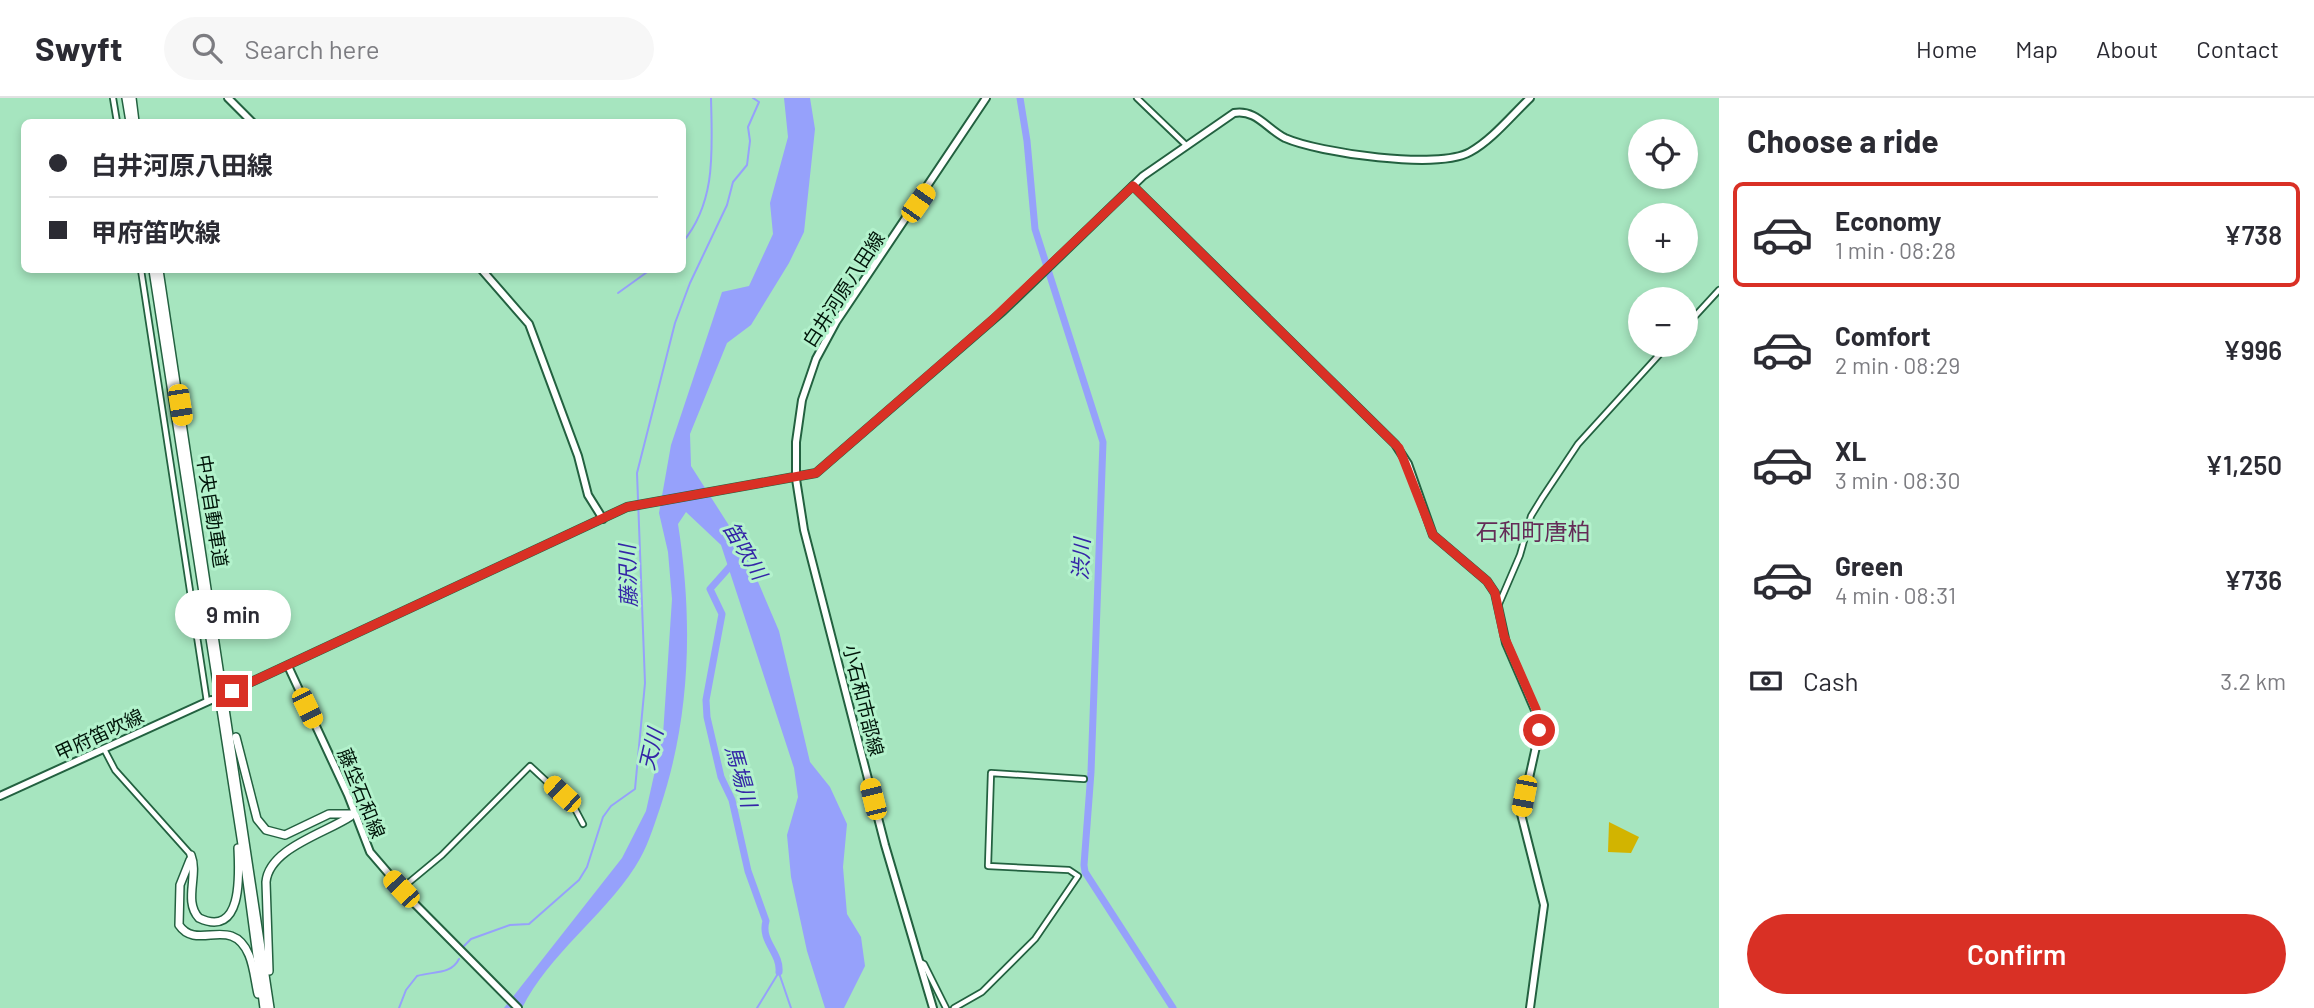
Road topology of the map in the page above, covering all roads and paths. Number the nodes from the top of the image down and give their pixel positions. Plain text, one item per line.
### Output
1 (113, 98) edge
2 (126, 98) edge
3 (132, 98) edge
4 (228, 98) edge
5 (986, 98) edge
6 (1137, 98) edge
7 (1530, 98) edge
8 (116, 119) edge
9 (130, 119) edge
10 (135, 119) edge
11 (250, 119) edge
12 (1187, 147) junction
13 (1133, 186) junction
14 (141, 273) edge
15 (153, 273) edge
16 (159, 273) edge
17 (485, 273) edge
18 (1719, 290) edge
19 (1698, 313) edge
20 (1657, 357) edge
21 (794, 479) junction
22 (603, 519) junction
23 (1499, 605) junction
24 (288, 666) junction
25 (223, 679) junction
26 (232, 691) dead end
27 (209, 701) joint
28 (226, 741) junction
29 (104, 750) junction
30 (1084, 779) dead end
31 (0, 796) edge
32 (355, 814) junction
33 (583, 824) dead end
34 (191, 855) junction
35 (401, 889) junction
36 (919, 962) junction
37 (262, 1008) edge
38 (271, 1008) edge
39 (518, 1008) edge
40 (933, 1008) edge
41 (946, 1008) edge
42 (954, 1008) edge
43 (1531, 1008) edge

1 - 8 street
2 - 9 highway
3 - 10 highway
4 - 11 main road
5 - 21 main road, 白井河原八田線
6 - 12 street
7 - 12 main road
12 - 13 main road
13 - 21 main road
13 - 23 main road
14 - 27 street
15 - 28 highway, 中央自動車道
16 - 25 highway, 中央自動車道
17 - 22 main road
18 - 19 street
20 - 23 street
21 - 22 main road
21 - 36 main road, 小石和市部線
22 - 24 main road
23 - 43 main road
24 - 26 main road
24 - 32 main road, 藤垈石和線
25 - 32 highway
25 - 38 highway, 中央自動車道
27 - 29 main road, 甲府笛吹線
28 - 34 highway
28 - 37 highway, 中央自動車道
29 - 31 main road, 甲府笛吹線
29 - 34 street
30 - 42 street
32 - 35 main road, 藤垈石和線
32 - 38 highway
33 - 35 street
34 - 37 highway
35 - 39 main road, 藤垈石和線
36 - 40 main road, 小石和市部線
36 - 41 street

